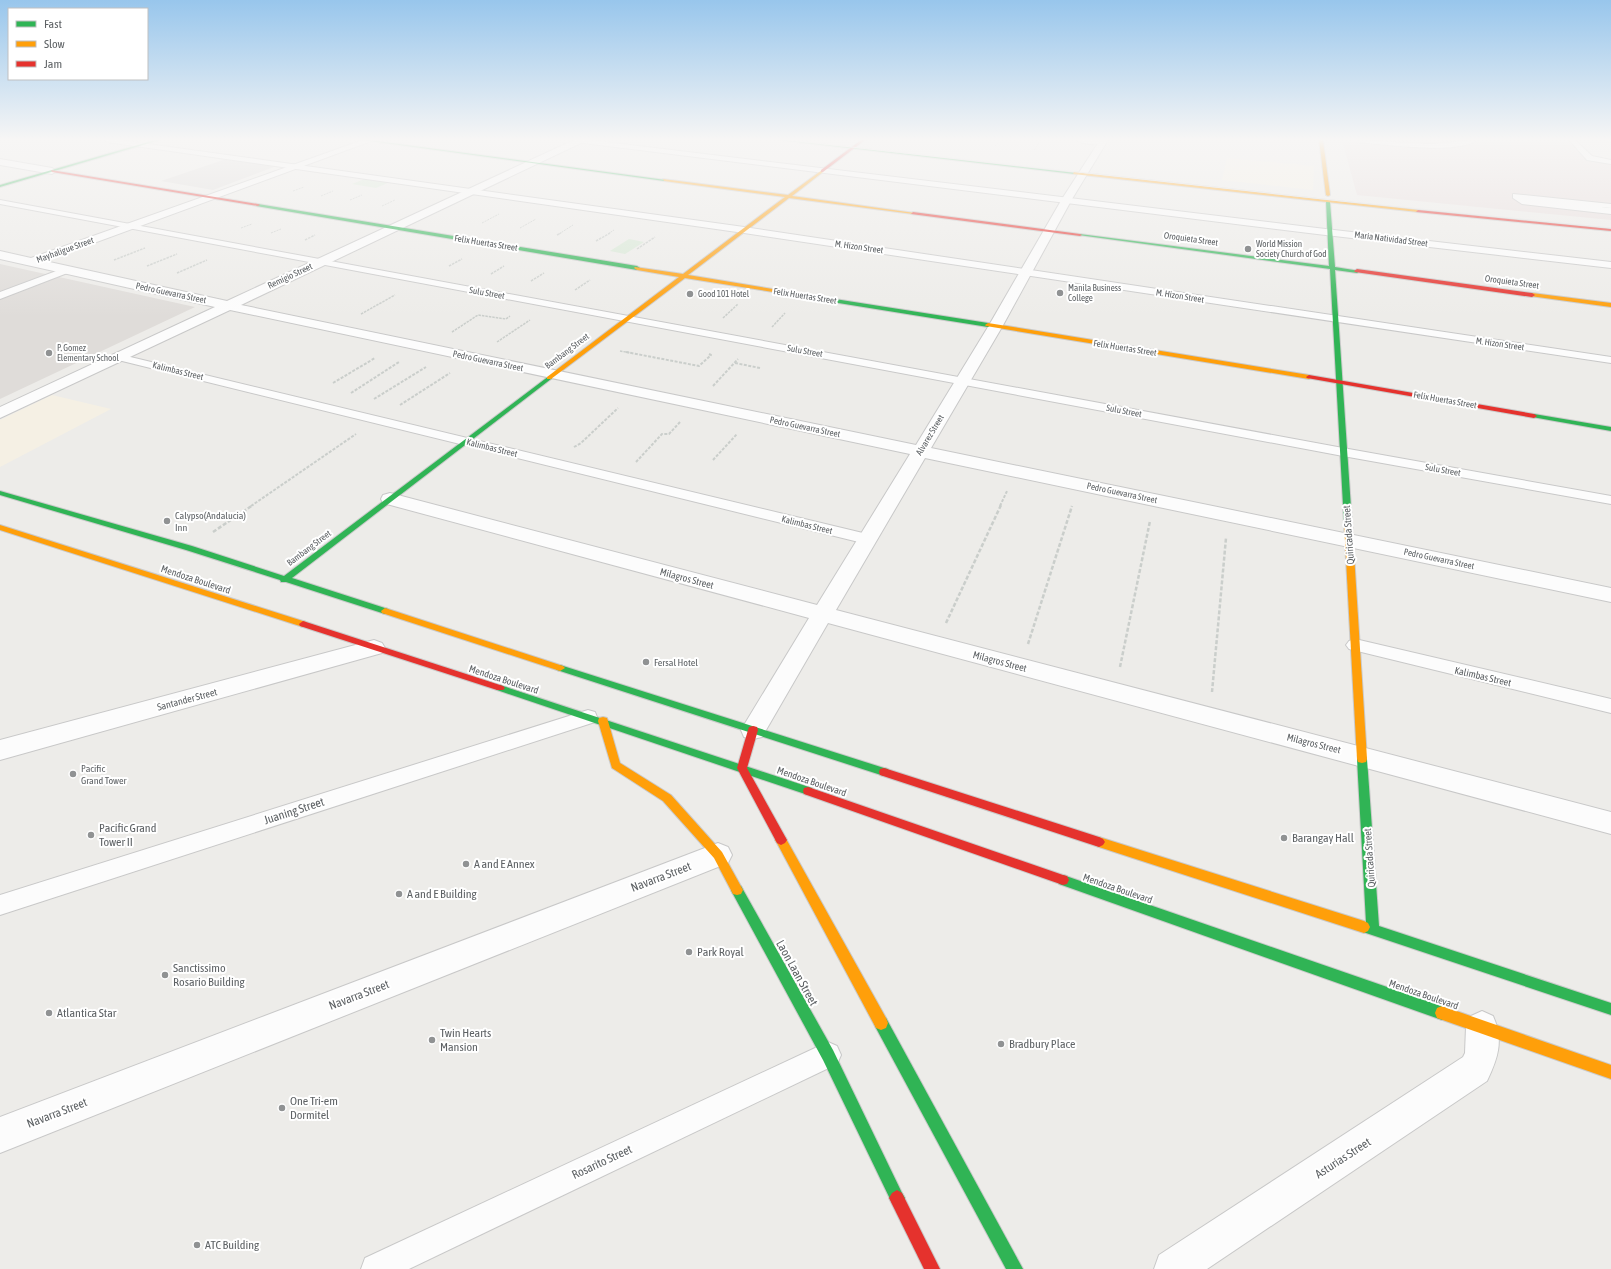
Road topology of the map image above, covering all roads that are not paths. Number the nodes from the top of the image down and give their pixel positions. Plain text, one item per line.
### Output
1 (206, 199) edge
2 (225, 199) edge
3 (452, 199) edge
4 (527, 199) edge
5 (786, 199) edge
6 (806, 199) edge
7 (1067, 199) edge
8 (1069, 199) edge
9 (1328, 199) edge
10 (1330, 199) edge
11 (1331, 199) edge
12 (1519, 199) edge
13 (1547, 199) edge
14 (0, 202) edge
15 (1611, 206) edge
16 (1611, 211) edge
17 (1611, 223) edge
18 (130, 226) junction
19 (392, 228) junction
20 (744, 230) junction
21 (1611, 230) edge
22 (1049, 231) junction
23 (1331, 232) junction
24 (0, 255) edge
25 (320, 261) junction
26 (32, 262) junction
27 (1611, 265) edge
28 (1333, 268) junction
29 (67, 270) junction
30 (1026, 272) junction
31 (682, 276) junction
32 (0, 296) edge
33 (226, 305) junction
34 (1611, 305) edge
35 (626, 318) junction
36 (1336, 320) junction
37 (995, 327) junction
38 (118, 357) junction
39 (1611, 360) edge
40 (552, 375) junction
41 (963, 380) junction
42 (1338, 382) junction
43 (0, 413) edge
44 (1611, 429) edge
45 (465, 441) junction
46 (920, 451) junction
47 (1343, 452) junction
48 (0, 493) edge
49 (390, 499) junction
50 (1611, 500) edge
51 (0, 527) edge
52 (867, 539) junction
53 (38, 540) junction
54 (1348, 540) junction
55 (15, 542) dead end
56 (284, 580) junction
57 (1611, 595) edge
58 (822, 614) junction
59 (1355, 645) junction
60 (374, 648) junction
61 (1611, 706) edge
62 (595, 719) junction
63 (753, 730) junction
64 (0, 750) edge
65 (1362, 755) junction
66 (742, 768) junction
67 (1611, 823) edge
68 (718, 855) junction
69 (0, 905) edge
70 (1373, 930) junction
71 (1611, 1009) edge
72 (1482, 1027) junction
73 (828, 1055) junction
74 (1611, 1072) edge
75 (0, 1135) edge
76 (376, 1269) edge
77 (932, 1269) edge
78 (1015, 1269) edge
79 (1173, 1269) edge

1 - 18 street, Mayhaligue Street
2 - 19 street, Felix Huertas Street
3 - 19 street, Remigio Street
4 - 20 lane, M. Hizon Street
5 - 20 street, Bambang Street
6 - 22 street, Oroquieta Street
7 - 22 street, Alvarez Street
8 - 23 lane, Maria Natividad Street
9 - 23 street, Quiricada Street
10 - 21 street
11 - 17 street
12 - 16 lane
13 - 15 lane
14 - 18 lane, Sulu Street
18 - 25 lane, Sulu Street
18 - 26 street, Mayhaligue Street
19 - 25 street, Remigio Street
19 - 31 street, Felix Huertas Street
20 - 30 lane, M. Hizon Street
20 - 31 street, Bambang Street
22 - 28 street, Oroquieta Street
22 - 30 street, Alvarez Street
23 - 27 lane, Maria Natividad Street
23 - 28 street, Quiricada Street
24 - 26 street, Pedro Guevarra Street
25 - 33 street, Remigio Street
25 - 35 lane, Sulu Street
26 - 29 street, Pedro Guevarra Street
28 - 34 street, Oroquieta Street
28 - 36 street, Quiricada Street
29 - 32 lane
29 - 33 street, Pedro Guevarra Street
30 - 36 lane, M. Hizon Street
30 - 37 street, Alvarez Street
31 - 35 street, Bambang Street
31 - 37 street, Felix Huertas Street
33 - 38 street, Remigio Street
33 - 40 street, Pedro Guevarra Street
35 - 40 street, Bambang Street
35 - 41 lane, Sulu Street
36 - 39 lane, M. Hizon Street
36 - 42 street, Quiricada Street
37 - 41 street, Alvarez Street
37 - 42 street, Felix Huertas Street
38 - 43 street, Remigio Street
38 - 45 lane, Kalimbas Street
40 - 45 street, Bambang Street
40 - 46 street, Pedro Guevarra Street
41 - 46 street, Alvarez Street
41 - 47 lane, Sulu Street
42 - 44 street, Felix Huertas Street
42 - 47 street, Quiricada Street
45 - 49 street, Bambang Street
45 - 52 lane, Kalimbas Street
46 - 52 street, Alvarez Street
46 - 54 street, Pedro Guevarra Street
47 - 50 lane, Sulu Street
47 - 54 street, Quiricada Street
48 - 56 street
49 - 56 street, Bambang Street
49 - 58 street, Milagros Street
51 - 53 street, Mendoza Boulevard
52 - 58 street, Alvarez Street
53 - 55 street
53 - 60 street, Mendoza Boulevard
54 - 57 street, Pedro Guevarra Street
54 - 59 street, Quiricada Street
56 - 63 street
58 - 63 street, Alvarez Street
58 - 65 street, Milagros Street
59 - 61 lane, Kalimbas Street
59 - 65 street, Quiricada Street
60 - 62 street, Mendoza Boulevard
60 - 64 street, Santander Street
62 - 66 street, Mendoza Boulevard
62 - 68 street, Laon Laan Street
62 - 69 lane, Juaning Street
63 - 66 street
63 - 70 street
65 - 67 street, Milagros Street
65 - 70 street, Quiricada Street
66 - 72 street, Mendoza Boulevard
66 - 78 street
68 - 73 street, Laon Laan Street
68 - 75 street, Navarra Street
70 - 71 street
72 - 74 street, Mendoza Boulevard
72 - 79 street, Asturias Street
73 - 76 lane, Rosarito Street
73 - 77 street, Laon Laan Street

